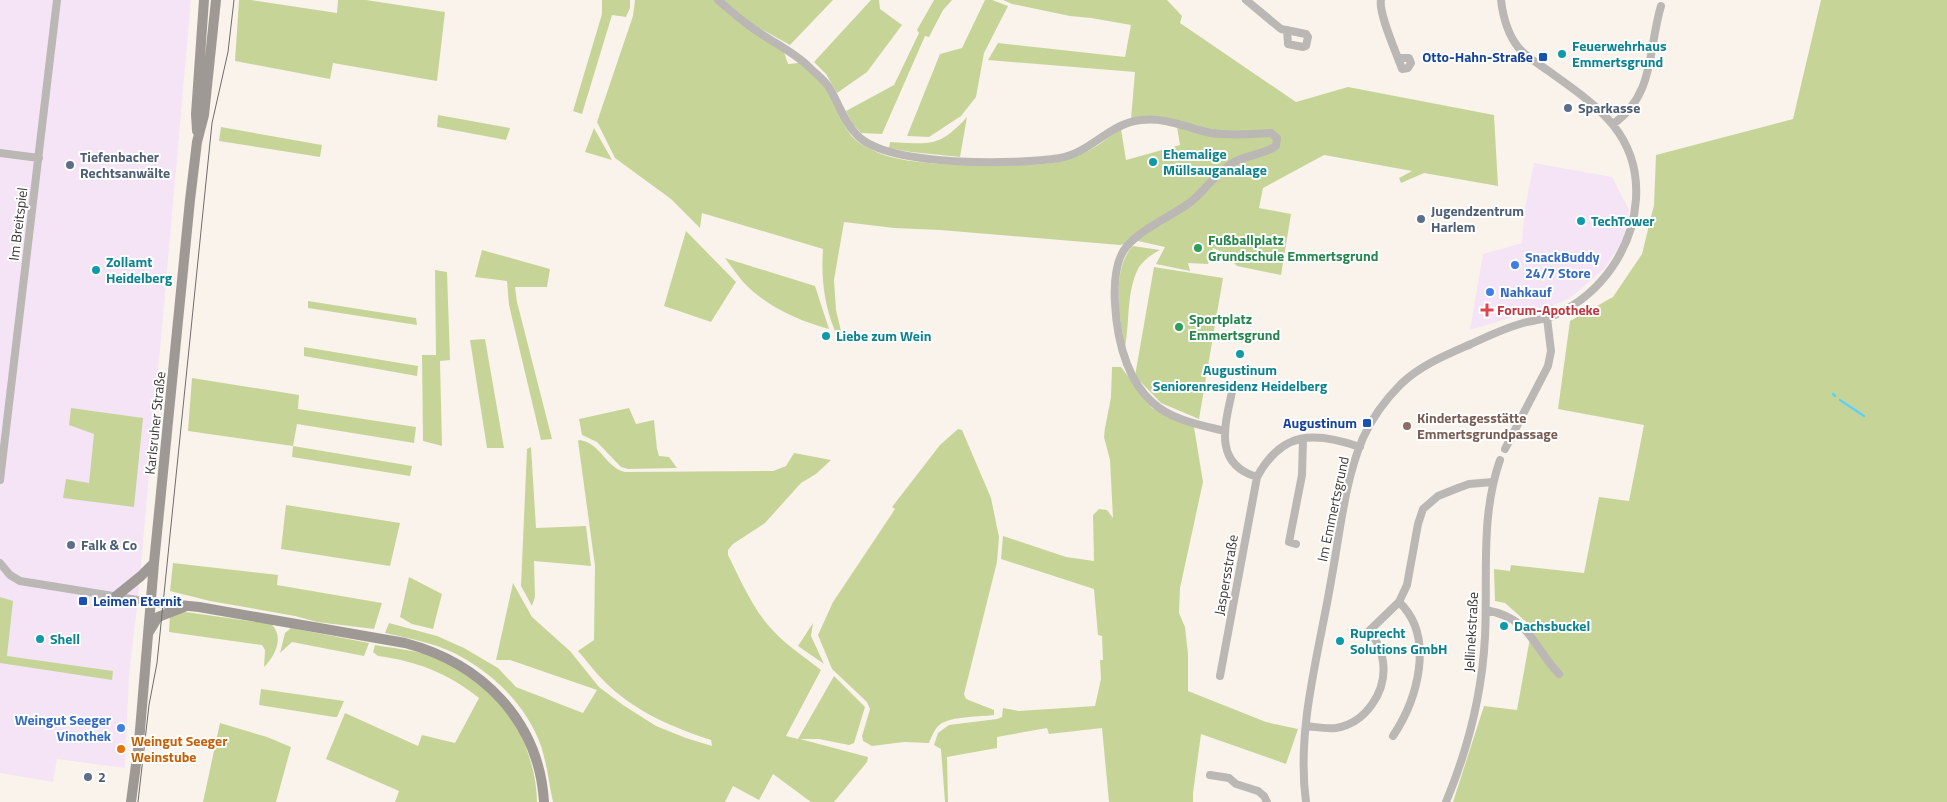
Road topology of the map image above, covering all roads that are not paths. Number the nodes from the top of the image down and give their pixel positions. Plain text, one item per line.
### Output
1 (57, 0) edge
2 (204, 0) edge
3 (216, 0) edge
4 (718, 0) edge
5 (1246, 0) edge
6 (1381, 0) edge
7 (1501, 0) edge
8 (1661, 6) dead end
9 (1286, 30) dead end
10 (1399, 61) dead end
11 (1614, 124) junction
12 (197, 142) junction
13 (0, 153) edge
14 (39, 158) junction
15 (1548, 318) junction
16 (1233, 387) dead end
17 (1225, 431) junction
18 (1303, 438) junction
19 (1360, 447) junction
20 (1504, 450) dead end
21 (1500, 460) dead end
22 (1257, 478) junction
23 (0, 480) edge
24 (1493, 482) junction
25 (1296, 544) dead end
26 (0, 563) edge
27 (154, 563) junction
28 (114, 597) junction
29 (150, 602) junction
30 (1399, 602) junction
31 (187, 606) junction
32 (1486, 610) junction
33 (147, 634) junction
34 (1559, 674) dead end
35 (1220, 676) dead end
36 (1305, 730) junction
37 (1393, 736) dead end
38 (1210, 775) dead end
39 (131, 802) edge
40 (544, 802) edge
41 (1267, 802) edge
42 (1306, 802) edge
43 (1446, 802) edge

1 - 14 street, Im Breitspiel
2 - 12 main road, Karlsruher Straße
3 - 12 main road, Karlsruher Straße
4 - 17 street
5 - 9 street
6 - 10 street
7 - 11 street, Im Emmertsgrund
8 - 11 street
11 - 15 street, Im Emmertsgrund
12 - 27 main road, Karlsruher Straße
13 - 14 street
14 - 23 street, Im Breitspiel
15 - 19 street, Im Emmertsgrund
15 - 20 street
16 - 17 street
17 - 22 street
18 - 19 street, Jaspersstraße
18 - 22 street, Jaspersstraße
18 - 25 street
19 - 36 street, Im Emmertsgrund
21 - 24 street, Jellinekstraße
22 - 35 street, Jaspersstraße
24 - 30 street
24 - 32 street, Jellinekstraße
26 - 28 street
27 - 28 main road
27 - 29 main road, Karlsruher Straße
28 - 29 street
29 - 31 main road
29 - 33 main road, Karlsruher Straße
30 - 36 street
30 - 37 street
31 - 33 main road
31 - 40 main road
32 - 34 street
32 - 43 street, Jellinekstraße
33 - 39 main road, Karlsruher Straße
36 - 42 street, Im Emmertsgrund
38 - 41 street

